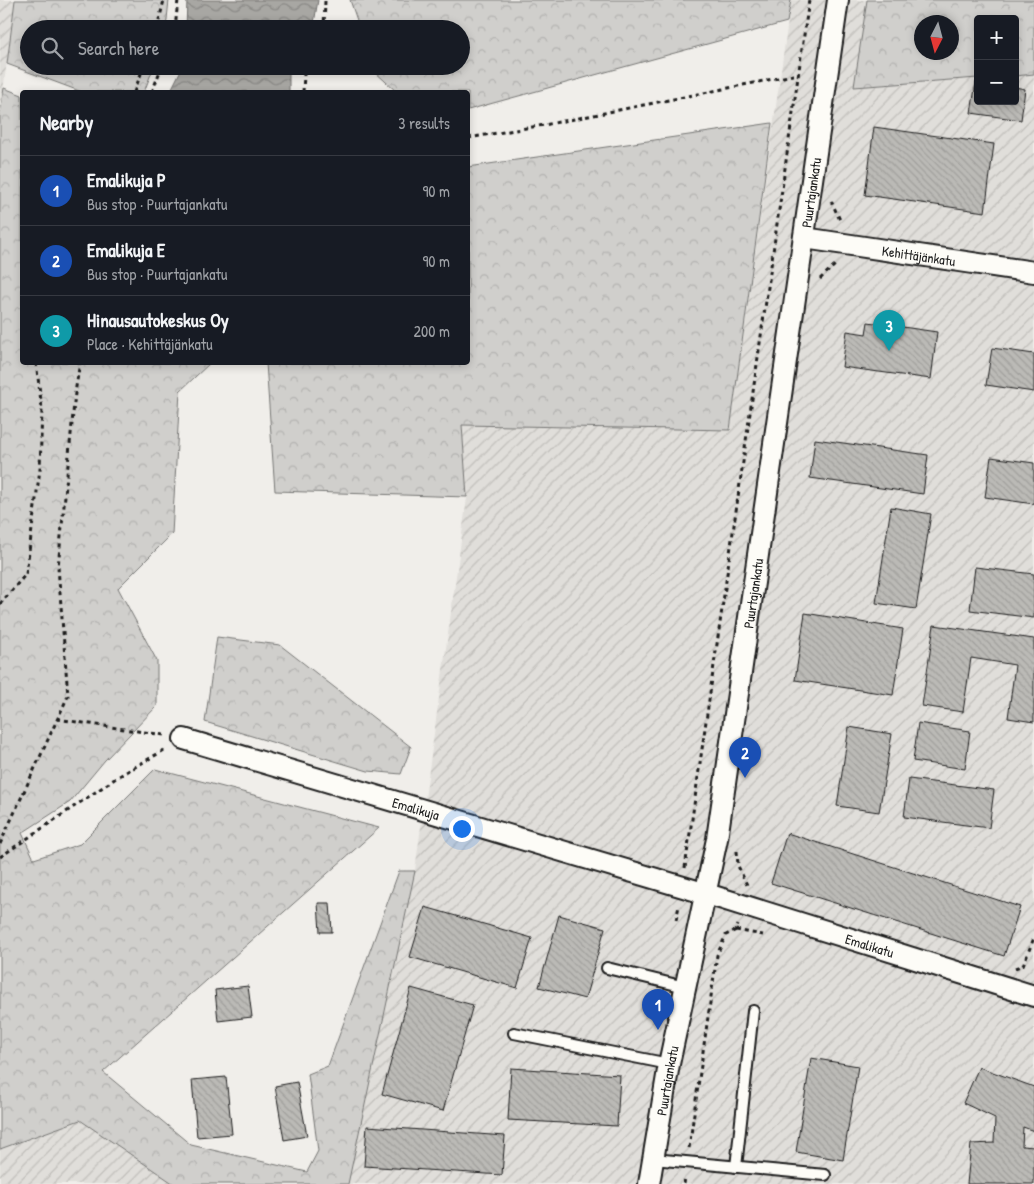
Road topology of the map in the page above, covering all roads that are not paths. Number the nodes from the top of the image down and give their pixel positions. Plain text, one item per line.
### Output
1 (838, 0) edge
2 (804, 238) junction
3 (1034, 272) edge
4 (184, 739) road end
5 (707, 894) junction
6 (607, 968) dead end
7 (685, 987) junction
8 (1034, 996) edge
9 (753, 1011) dead end
10 (514, 1033) dead end
11 (670, 1064) junction
12 (653, 1159) junction
13 (736, 1167) junction
14 (825, 1175) dead end
15 (649, 1184) edge

1 - 2 street, Puurtajankatu
2 - 3 street, Kehittäjänkatu
2 - 5 street, Puurtajankatu
4 - 5 street, Emalikuja
5 - 7 street, Puurtajankatu
5 - 8 street, Emalikatu
6 - 7 lane
7 - 11 street, Puurtajankatu
9 - 13 lane
10 - 11 lane
11 - 12 street, Puurtajankatu
12 - 13 lane
12 - 15 street, Puurtajankatu
13 - 14 lane

